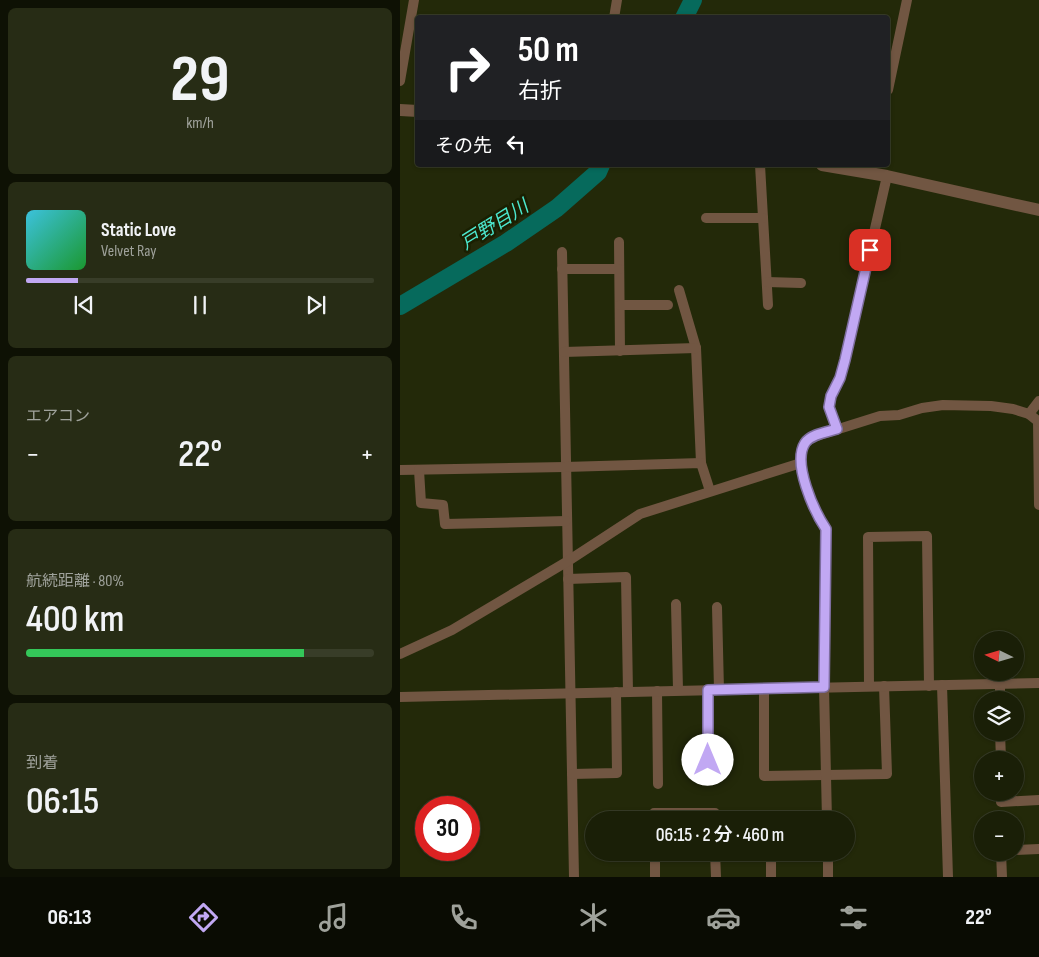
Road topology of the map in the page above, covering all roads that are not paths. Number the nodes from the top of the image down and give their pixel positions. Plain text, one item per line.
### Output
1 (414, 0) edge
2 (617, 0) edge
3 (907, 0) edge
4 (614, 15) edge
5 (400, 81) edge
6 (890, 81) edge
7 (400, 110) edge
8 (415, 111) edge
9 (760, 167) edge
10 (846, 167) edge
11 (871, 169) edge
12 (887, 176) junction
13 (1039, 210) edge
14 (706, 218) dead end
15 (763, 218) junction
16 (619, 242) dead end
17 (562, 252) dead end
18 (562, 269) junction
19 (619, 269) junction
20 (767, 282) junction
21 (801, 283) dead end
22 (679, 290) dead end
23 (620, 304) junction
24 (668, 305) dead end
25 (768, 306) dead end
26 (696, 348) junction
27 (620, 351) junction
28 (564, 352) junction
29 (1039, 401) edge
30 (1029, 414) junction
31 (1038, 422) edge
32 (837, 429) junction
33 (1039, 459) edge
34 (701, 463) junction
35 (801, 464) junction
36 (565, 467) junction
37 (400, 470) edge
38 (419, 470) junction
39 (710, 491) junction
40 (1039, 505) edge
41 (566, 521) junction
42 (568, 561) junction
43 (568, 579) junction
44 (676, 604) dead end
45 (717, 607) dead end
46 (400, 654) edge
47 (1039, 683) edge
48 (1000, 684) junction
49 (942, 685) junction
50 (869, 686) junction
51 (884, 686) junction
52 (929, 686) junction
53 (824, 687) junction
54 (678, 690) junction
55 (708, 690) junction
56 (719, 690) junction
57 (764, 690) junction
58 (657, 691) junction
59 (1000, 691) edge
60 (616, 692) junction
61 (628, 692) junction
62 (571, 693) junction
63 (400, 697) edge
64 (572, 774) junction
65 (825, 775) junction
66 (708, 778) dead end
67 (658, 784) dead end
68 (1039, 800) edge
69 (1001, 801) edge
70 (1020, 801) edge
71 (1024, 801) edge
72 (827, 811) edge
73 (1039, 849) edge
74 (1024, 850) edge
75 (655, 861) edge
76 (715, 861) edge
77 (771, 861) edge
78 (828, 861) edge
79 (1001, 861) edge
80 (574, 877) edge
81 (655, 877) edge
82 (716, 877) edge
83 (771, 877) edge
84 (828, 877) edge
85 (948, 877) edge
86 (1002, 877) edge

1 - 5 street
2 - 4 street
3 - 6 street
7 - 8 street
9 - 15 street
10 - 11 street
11 - 12 street
12 - 13 street
12 - 32 street
14 - 15 street
15 - 20 street
16 - 19 street
17 - 18 street
18 - 19 street
18 - 28 street
19 - 23 street
20 - 21 street
20 - 25 street
22 - 26 street
23 - 24 street
23 - 27 street
26 - 27 street
26 - 34 street
27 - 28 street
28 - 36 street
29 - 30 street
30 - 31 street
30 - 32 street
31 - 33 street
32 - 35 street
33 - 40 street
34 - 36 street
34 - 39 street
35 - 39 street
35 - 53 street
36 - 38 street
36 - 41 street
37 - 38 street
38 - 41 street
39 - 42 street
41 - 42 street
42 - 43 street
42 - 46 street
43 - 61 street
43 - 62 street
44 - 54 street
45 - 56 street
47 - 48 street
48 - 49 street
48 - 59 street
49 - 52 street
49 - 85 street
50 - 51 street
50 - 52 street
50 - 53 street
51 - 52 street
51 - 65 street
53 - 57 street
53 - 65 street
54 - 55 street
54 - 58 street
55 - 56 street
55 - 66 street
56 - 57 street
57 - 65 street
58 - 61 street
58 - 67 street
60 - 61 street
60 - 62 street
60 - 64 street
62 - 63 street
62 - 64 street
64 - 80 street
65 - 72 street
68 - 71 street
69 - 70 street
73 - 74 street
75 - 81 street
76 - 82 street
77 - 83 street
78 - 84 street
79 - 86 street

